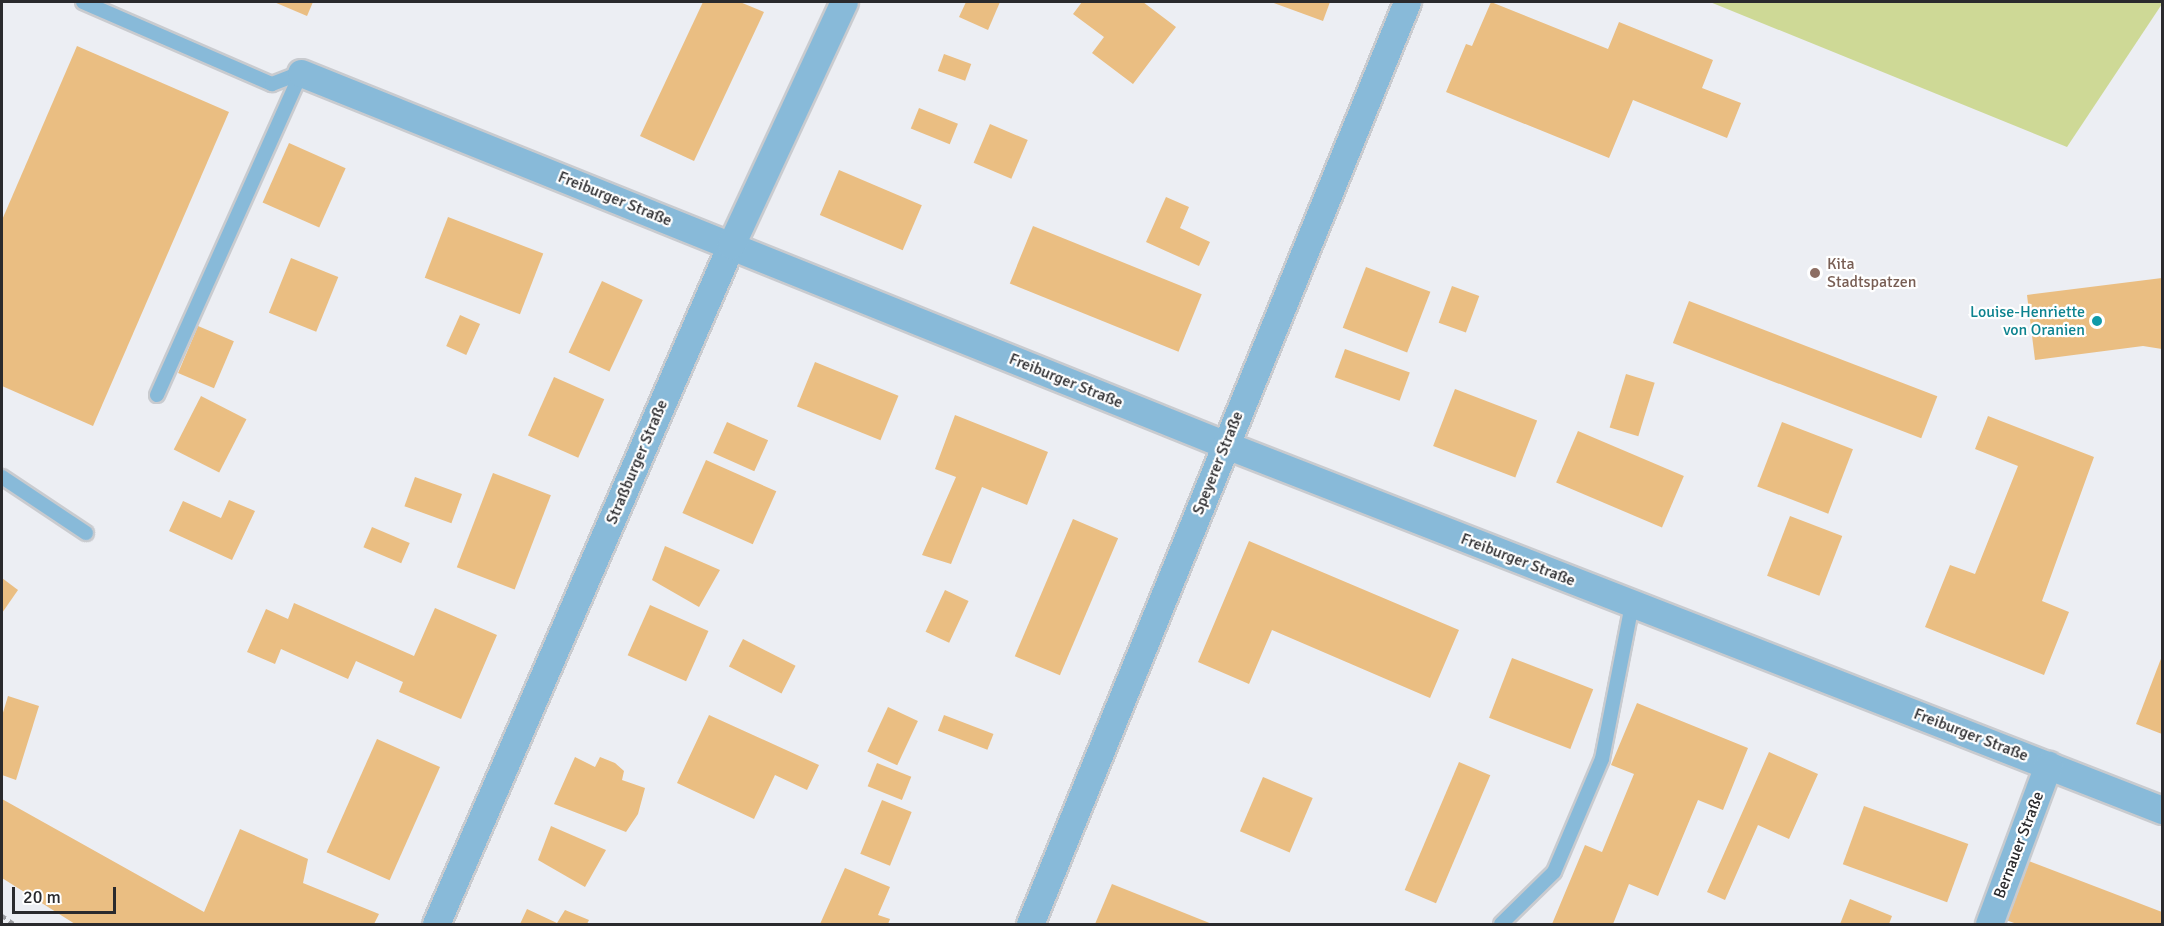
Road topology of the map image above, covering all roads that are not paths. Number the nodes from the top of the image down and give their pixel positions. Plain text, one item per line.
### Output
1 (83, 2) edge
2 (844, 2) edge
3 (1407, 2) edge
4 (301, 73) junction
5 (731, 245) junction
6 (157, 395) dead end
7 (1226, 445) junction
8 (2, 477) edge
9 (86, 533) dead end
10 (1632, 604) junction
11 (2048, 765) junction
12 (2163, 810) edge
13 (436, 924) edge
14 (1030, 924) edge
15 (1501, 924) edge
16 (1989, 924) edge

1 - 4 lane
2 - 5 street, Straßburger Straße
3 - 7 street, Speyerer Straße
4 - 5 street, Freiburger Straße
4 - 6 lane
5 - 7 street, Freiburger Straße
5 - 13 street, Straßburger Straße
7 - 10 street, Freiburger Straße
7 - 14 street, Speyerer Straße
8 - 9 lane
10 - 11 street, Freiburger Straße
10 - 15 lane
11 - 12 street, Freiburger Straße
11 - 16 street, Bernauer Straße

